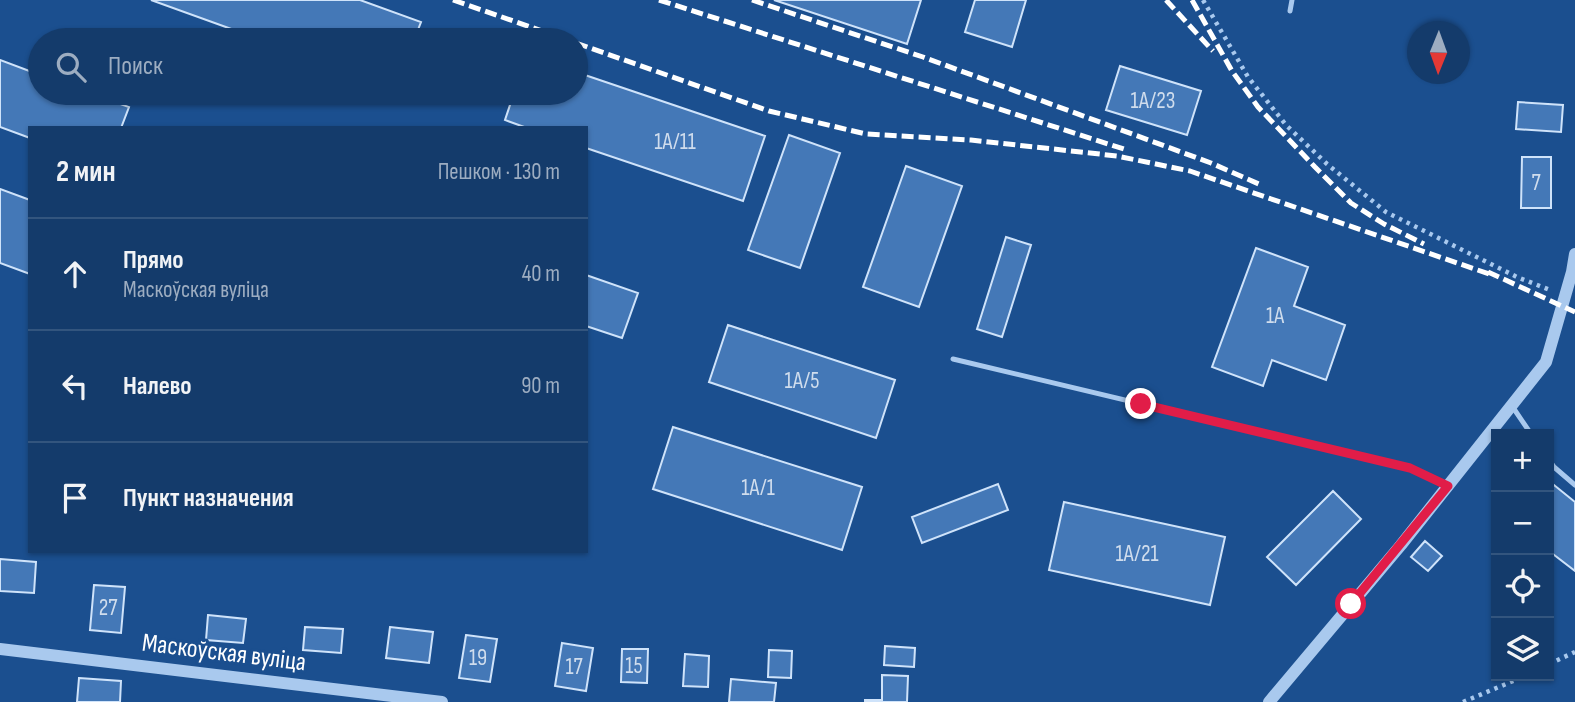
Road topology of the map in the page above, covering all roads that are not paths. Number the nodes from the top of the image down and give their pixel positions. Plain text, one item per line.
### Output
1 (1292, 0) edge
2 (1290, 11) dead end
3 (1575, 254) edge
4 (1573, 272) edge
5 (953, 359) dead end
6 (1512, 406) junction
7 (1528, 429) edge
8 (1554, 467) edge
9 (1575, 485) edge
10 (1448, 486) junction
11 (0, 649) edge
12 (442, 702) edge
13 (1269, 702) edge

1 - 2 lane
3 - 4 street
4 - 6 street
5 - 10 lane
6 - 7 lane
6 - 10 street
8 - 9 lane
10 - 13 street
11 - 12 street, Маскоўская вуліца

